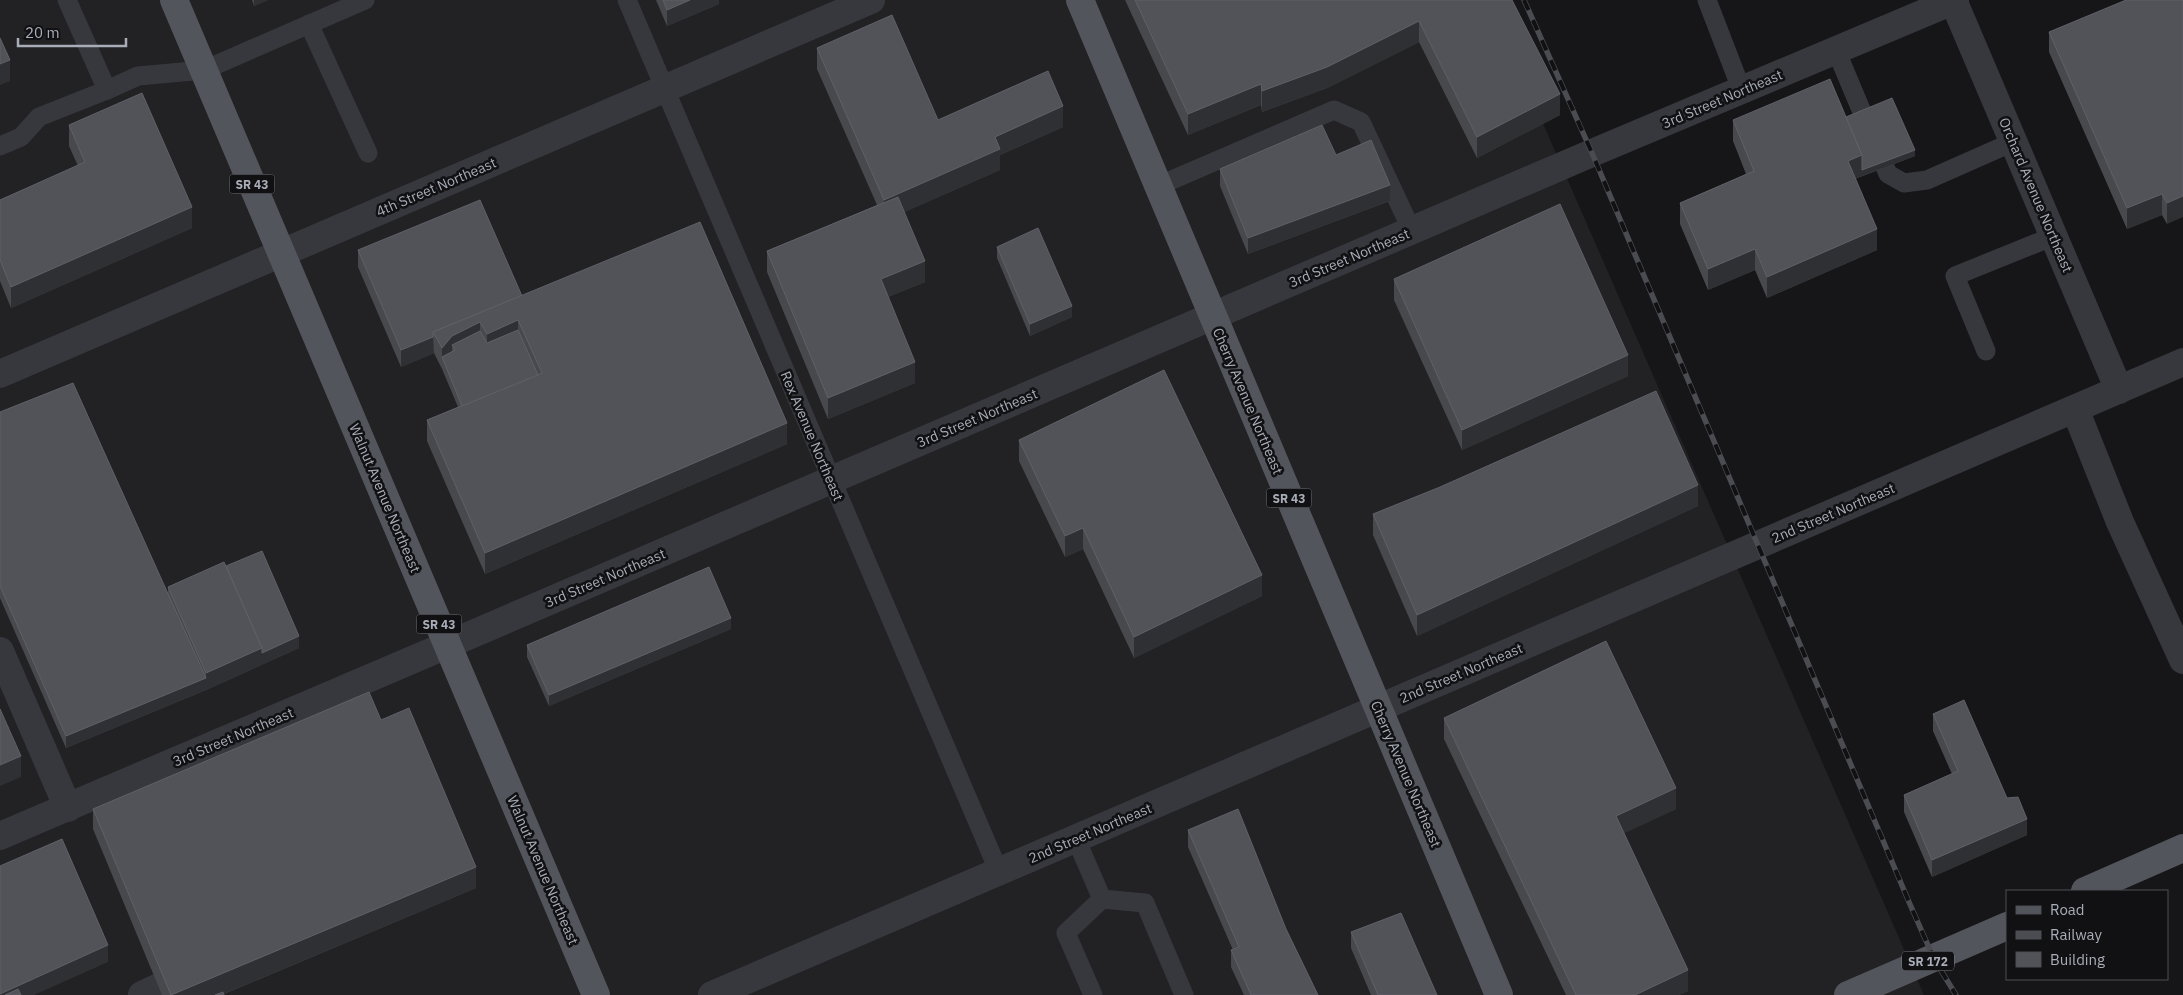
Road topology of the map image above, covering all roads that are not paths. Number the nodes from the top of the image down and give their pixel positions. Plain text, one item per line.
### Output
1 (67, 0) edge
2 (174, 0) edge
3 (365, 0) edge
4 (626, 0) edge
5 (871, 0) edge
6 (1080, 0) edge
7 (1707, 0) edge
8 (1953, 0) edge
9 (310, 24) junction
10 (1836, 50) junction
11 (204, 70) junction
12 (664, 89) junction
13 (107, 90) junction
14 (1742, 91) junction
15 (2014, 142) junction
16 (0, 146) edge
17 (368, 153) dead end
18 (1158, 186) junction
19 (1412, 231) junction
20 (2054, 236) junction
21 (282, 253) junction
22 (1213, 317) junction
23 (1986, 351) dead end
24 (2183, 362) edge
25 (0, 374) edge
26 (2119, 390) junction
27 (2075, 409) junction
28 (831, 481) junction
29 (448, 645) junction
30 (0, 650) edge
31 (2183, 660) edge
32 (1379, 708) junction
33 (68, 808) junction
34 (0, 836) edge
35 (1076, 839) junction
36 (2183, 848) edge
37 (999, 872) junction
38 (2087, 890) edge
39 (1102, 899) junction
40 (2006, 926) edge
41 (596, 995) edge
42 (712, 995) edge
43 (1093, 995) edge
44 (1184, 995) edge
45 (1499, 995) edge
46 (1848, 995) edge

1 - 13 lane
2 - 11 main road, Walnut Avenue Northeast / SR 43
3 - 9 lane
4 - 12 lane, Rex Avenue Northeast
5 - 12 street, 4th Street Northeast
6 - 18 main road, Cherry Avenue Northeast / SR 43
7 - 14 lane
8 - 10 street, 3rd Street Northeast
8 - 15 street, Orchard Avenue Northeast
9 - 11 lane
9 - 17 lane
10 - 14 street, 3rd Street Northeast
10 - 15 lane
11 - 13 lane
11 - 21 main road, Walnut Avenue Northeast / SR 43
12 - 21 street, 4th Street Northeast
12 - 28 lane, Rex Avenue Northeast
13 - 16 lane
14 - 19 street, 3rd Street Northeast
15 - 20 street, Orchard Avenue Northeast
18 - 19 lane
18 - 22 main road, Cherry Avenue Northeast / SR 43
19 - 22 street, 3rd Street Northeast
20 - 23 lane
20 - 26 street, Orchard Avenue Northeast
21 - 25 street, 4th Street Northeast
21 - 29 main road, Walnut Avenue Northeast / SR 43
22 - 28 street, 3rd Street Northeast
22 - 32 main road, Cherry Avenue Northeast / SR 43
24 - 26 street, 2nd Street Northeast
26 - 27 street, 2nd Street Northeast
27 - 31 street
27 - 32 street, 2nd Street Northeast
28 - 29 street, 3rd Street Northeast
28 - 37 lane, Rex Avenue Northeast
29 - 33 street, 3rd Street Northeast
29 - 41 main road, Walnut Avenue Northeast / SR 43
30 - 33 street
32 - 35 street, 2nd Street Northeast
32 - 45 main road, Cherry Avenue Northeast / SR 43
33 - 34 street, 3rd Street Northeast
35 - 37 street, 2nd Street Northeast
35 - 39 lane
36 - 38 main road
37 - 42 street, 2nd Street Northeast
39 - 43 lane
39 - 44 lane
40 - 46 main road, SR 172

